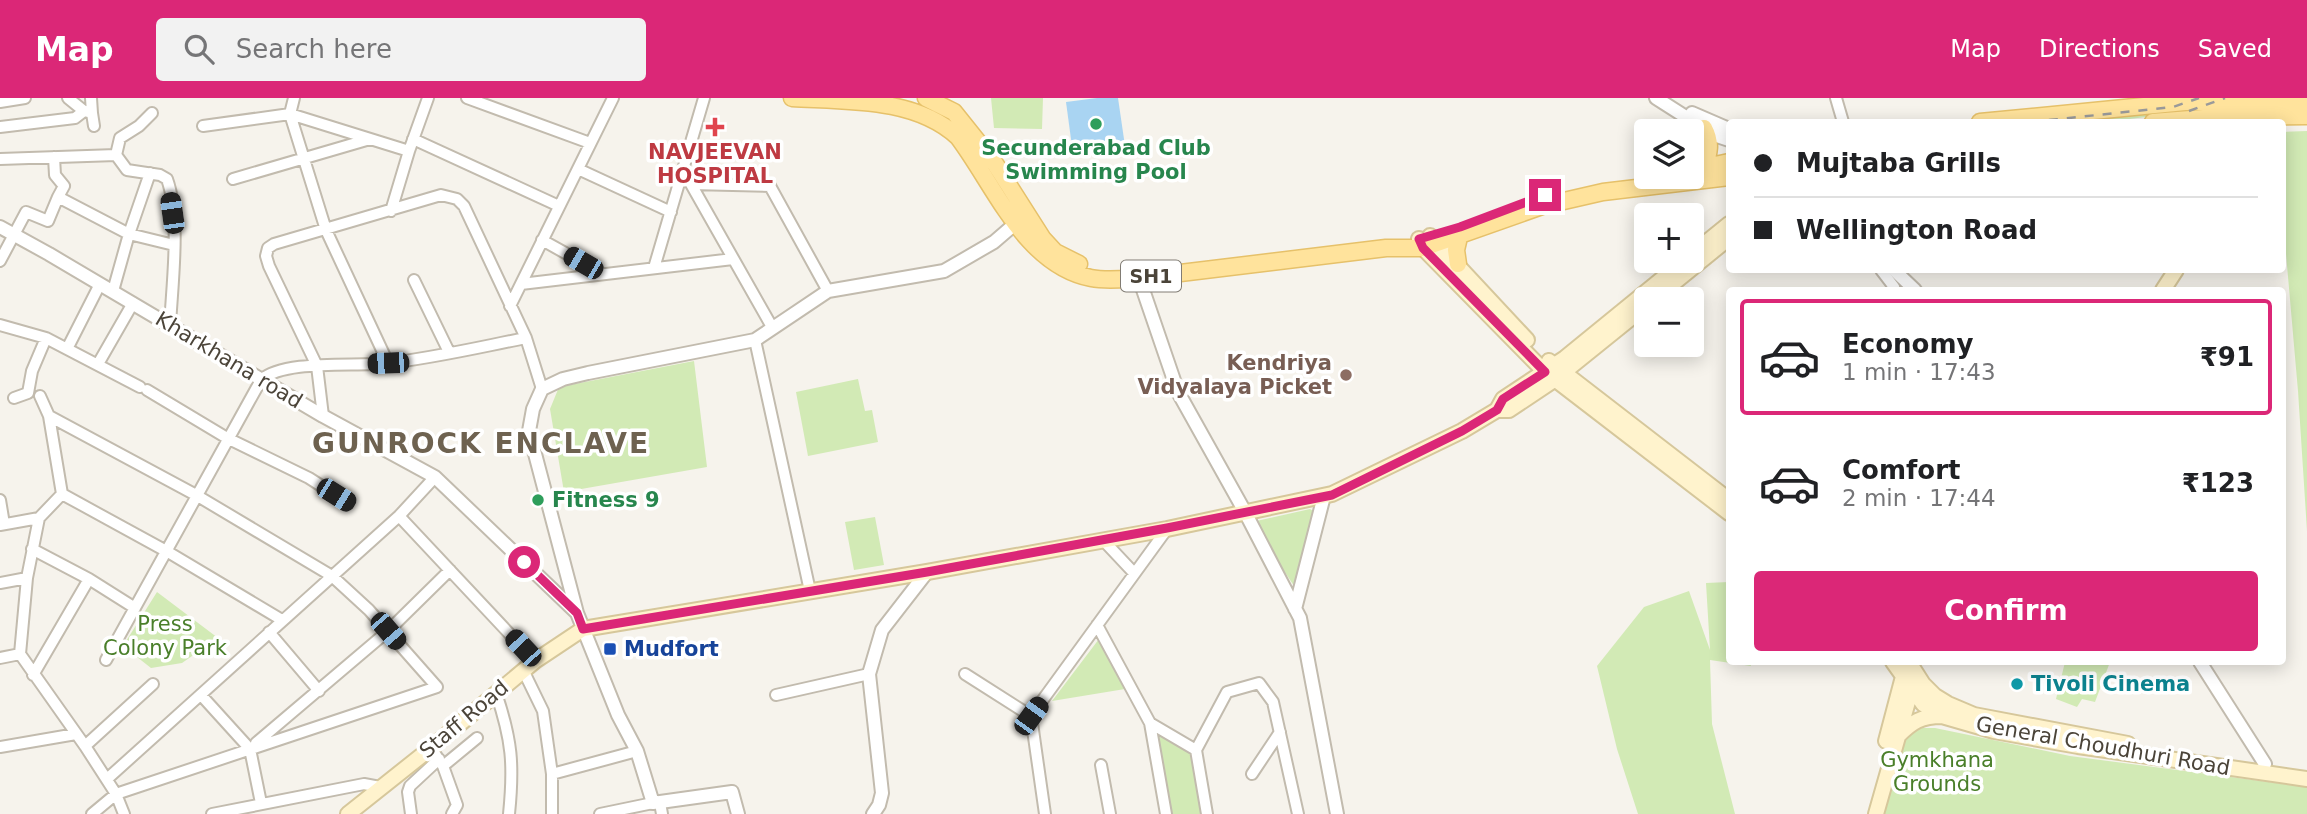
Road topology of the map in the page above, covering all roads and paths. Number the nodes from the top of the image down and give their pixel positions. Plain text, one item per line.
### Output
1 (25, 98) edge
2 (68, 98) edge
3 (91, 98) edge
4 (294, 98) edge
5 (428, 98) edge
6 (467, 98) edge
7 (613, 98) edge
8 (705, 98) edge
9 (792, 98) edge
10 (926, 98) edge
11 (1656, 98) edge
12 (1836, 98) edge
13 (2201, 98) edge
14 (2250, 99) edge
15 (2270, 100) edge
16 (0, 102) edge
17 (2307, 102) edge
18 (2185, 103) junction
19 (1671, 107) junction
20 (88, 112) junction
21 (952, 112) edge
22 (152, 113) dead end
23 (290, 114) junction
24 (2307, 116) edge
25 (1690, 119) edge
26 (1842, 119) edge
27 (2012, 119) edge
28 (2251, 119) edge
29 (2252, 119) edge
30 (2265, 119) edge
31 (203, 125) dead end
32 (94, 126) dead end
33 (0, 128) edge
34 (1704, 128) joint
35 (1726, 128) edge
36 (370, 139) junction
37 (413, 139) junction
38 (1726, 139) edge
39 (590, 144) junction
40 (409, 151) junction
41 (116, 155) junction
42 (54, 157) junction
43 (304, 158) junction
44 (0, 159) edge
45 (1704, 160) edge
46 (1726, 163) edge
47 (1704, 168) edge
48 (578, 169) junction
49 (683, 170) junction
50 (150, 173) junction
51 (1726, 177) edge
52 (1634, 179) edge
53 (233, 180) dead end
54 (691, 184) junction
55 (58, 197) junction
56 (559, 206) junction
57 (391, 211) junction
58 (671, 212) junction
59 (1016, 223) junction
60 (1726, 226) edge
61 (0, 227) edge
62 (326, 230) junction
63 (129, 234) junction
64 (13, 236) junction
65 (1459, 237) junction
66 (542, 240) junction
67 (1726, 240) edge
68 (1428, 242) junction
69 (1704, 244) edge
70 (174, 245) junction
71 (733, 259) junction
72 (0, 261) edge
73 (1458, 264) junction
74 (654, 268) junction
75 (1670, 273) edge
76 (1883, 273) edge
77 (1897, 273) edge
78 (603, 274) junction
79 (1139, 278) junction
80 (414, 280) dead end
81 (100, 284) junction
82 (520, 284) junction
83 (1669, 287) edge
84 (1894, 287) edge
85 (1912, 287) edge
86 (113, 291) junction
87 (828, 291) junction
88 (133, 303) junction
89 (510, 306) junction
90 (1634, 314) edge
91 (0, 325) edge
92 (170, 326) junction
93 (772, 327) junction
94 (46, 338) junction
95 (526, 338) junction
96 (755, 340) junction
97 (67, 349) junction
98 (449, 352) junction
99 (388, 363) junction
100 (98, 364) junction
101 (317, 366) junction
102 (1554, 372) junction
103 (261, 380) junction
104 (542, 389) junction
105 (40, 396) dead end
106 (14, 398) dead end
107 (49, 415) junction
108 (323, 416) junction
109 (228, 438) junction
110 (435, 477) junction
111 (62, 494) junction
112 (196, 495) junction
113 (1324, 496) junction
114 (1726, 498) edge
115 (0, 500) edge
116 (348, 503) dead end
117 (1726, 511) edge
118 (1245, 512) junction
119 (399, 516) junction
120 (39, 519) junction
121 (2, 525) edge
122 (1167, 528) junction
123 (1103, 540) junction
124 (32, 550) junction
125 (168, 552) junction
126 (450, 570) junction
127 (927, 572) junction
128 (1135, 573) junction
129 (332, 576) junction
130 (27, 578) junction
131 (89, 579) junction
132 (0, 583) edge
133 (810, 591) junction
134 (135, 608) junction
135 (1295, 609) junction
136 (577, 613) junction
137 (282, 620) junction
138 (1097, 625) junction
139 (583, 629) junction
140 (388, 631) junction
141 (269, 632) junction
142 (20, 654) junction
143 (0, 659) edge
144 (106, 660) dead end
145 (529, 665) junction
146 (2202, 665) edge
147 (1911, 666) edge
148 (869, 674) junction
149 (965, 674) dead end
150 (33, 675) junction
151 (153, 684) dead end
152 (1911, 687) junction
153 (319, 691) junction
154 (496, 693) junction
155 (201, 695) junction
156 (776, 695) dead end
157 (1899, 711) junction
158 (1031, 716) junction
159 (1942, 716) junction
160 (1150, 723) junction
161 (1280, 732) junction
162 (76, 734) junction
163 (1897, 737) junction
164 (477, 738) dead end
165 (85, 746) junction
166 (0, 747) edge
167 (250, 749) junction
168 (1196, 750) junction
169 (637, 751) junction
170 (438, 758) junction
171 (2265, 764) junction
172 (1101, 765) dead end
173 (2307, 769) edge
174 (552, 774) junction
175 (1252, 774) dead end
176 (107, 779) junction
177 (2307, 779) edge
178 (380, 787) junction
179 (116, 794) junction
180 (261, 803) junction
181 (658, 807) edge
182 (358, 811) edge
183 (457, 811) edge
184 (92, 814) edge
185 (124, 814) edge
186 (212, 814) edge
187 (411, 814) edge
188 (509, 814) edge
189 (552, 814) edge
190 (600, 814) edge
191 (736, 814) edge
192 (873, 814) edge
193 (1045, 814) edge
194 (1110, 814) edge
195 (1166, 814) edge
196 (1207, 814) edge
197 (1298, 814) edge
198 (1336, 814) edge
199 (1869, 814) edge
200 (1876, 814) edge

1 - 16 street
2 - 20 street
3 - 20 street
4 - 23 street
5 - 37 street
6 - 39 street
7 - 39 street
8 - 49 street
9 - 21 main road, SH1
10 - 21 main road, SH1
11 - 19 street
12 - 26 street
13 - 18 main road
14 - 15 main road
14 - 18 main road
14 - 28 main road
15 - 17 main road
15 - 29 main road
18 - 27 main road
19 - 25 street
19 - 35 street
20 - 32 street
20 - 33 street
21 - 59 main road, SH1
21 - 68 main road, SH1
22 - 41 street
23 - 31 street
23 - 36 street
23 - 43 street
24 - 30 main road
34 - 38 street
34 - 45 main road
36 - 40 street
36 - 43 street
37 - 40 street
37 - 56 street
39 - 48 street
40 - 57 street
41 - 42 street
41 - 50 street
42 - 44 street
42 - 55 street
43 - 53 street
43 - 62 street
46 - 47 main road
48 - 56 street
48 - 58 street
49 - 54 street
49 - 58 street
50 - 63 street
50 - 70 street
51 - 65 main road, SH1
52 - 68 main road, SH1
54 - 71 street
54 - 87 street
55 - 63 street
55 - 64 street
56 - 66 street
57 - 62 street
57 - 89 street
58 - 74 street
59 - 79 main road, SH1
59 - 87 street
60 - 69 main road
61 - 64 street, Kharkhana road
62 - 99 street
62 - 101 street
63 - 70 street
63 - 86 street
64 - 72 street
64 - 81 street, Kharkhana road
65 - 68 main road, SH1
65 - 73 main road
66 - 78 street
66 - 82 street
67 - 83 main road
68 - 73 main road
68 - 79 main road, SH1
68 - 102 main road
70 - 92 street
71 - 74 street
71 - 93 street
73 - 102 main road
74 - 78 street
75 - 102 main road
76 - 84 street
77 - 85 street
78 - 82 street
79 - 118 street
80 - 98 street
81 - 86 street, Kharkhana road
81 - 97 street
82 - 89 street
86 - 88 street, Kharkhana road
87 - 93 street
88 - 92 street, Kharkhana road
88 - 100 street
89 - 95 street
90 - 102 main road
91 - 94 street
92 - 103 street, Kharkhana road
93 - 96 street
94 - 97 street
94 - 106 street
95 - 98 street
95 - 104 street
96 - 104 street
96 - 133 street
97 - 100 street
98 - 99 street
99 - 101 street
100 - 109 street
101 - 103 street
101 - 108 street
102 - 113 main road
102 - 114 main road
102 - 117 main road
103 - 108 street, Kharkhana road
103 - 109 street
104 - 136 street
105 - 107 street
107 - 111 street
107 - 112 street
108 - 110 street, Kharkhana road
109 - 112 street
109 - 116 street
110 - 119 street
110 - 136 street, Kharkhana road
111 - 120 street
111 - 125 street
112 - 125 street
112 - 129 street
113 - 118 main road
113 - 135 street
115 - 121 street
118 - 122 main road
118 - 135 street
119 - 126 street
119 - 129 street
120 - 121 street
120 - 124 street
122 - 123 main road
122 - 128 street
123 - 127 main road
123 - 128 street
124 - 130 street
124 - 131 street
125 - 134 street
125 - 137 street
126 - 140 street
126 - 145 street
127 - 133 main road
127 - 148 street
128 - 138 street
129 - 137 street
129 - 140 street
130 - 132 street
130 - 142 street
131 - 134 street
131 - 150 street
133 - 139 main road
134 - 144 street
135 - 198 street
136 - 139 street
137 - 141 street
138 - 158 street
138 - 160 street
139 - 145 main road, Staff Road
139 - 169 street
140 - 153 street
140 - 167 street
141 - 153 street
141 - 155 street
142 - 143 street
142 - 150 street
145 - 154 main road, Staff Road
145 - 174 street
146 - 171 street
147 - 152 main road
147 - 157 main road
147 - 171 main road, General Choudhuri Road
148 - 156 street
148 - 192 street
149 - 158 street
150 - 162 street
151 - 165 street
152 - 157 main road
152 - 159 main road, General Choudhuri Road
153 - 167 street
154 - 170 main road, Staff Road
154 - 188 street
155 - 167 street
155 - 176 street
157 - 163 main road
157 - 199 main road
158 - 193 street
159 - 163 main road
159 - 177 main road, General Choudhuri Road
160 - 168 street
160 - 195 street
161 - 168 street
161 - 175 street
161 - 197 street
162 - 165 street
162 - 166 street
163 - 200 main road
164 - 170 street
165 - 176 street
167 - 179 street
167 - 180 street
168 - 196 street
169 - 174 street
169 - 181 street
170 - 178 main road, Staff Road
170 - 183 street
170 - 187 street
171 - 173 main road, General Choudhuri Road
172 - 194 street
174 - 189 street
176 - 179 street
178 - 180 street
178 - 182 main road, Staff Road
179 - 184 street
179 - 185 street
180 - 186 street
181 - 190 street
181 - 191 street

